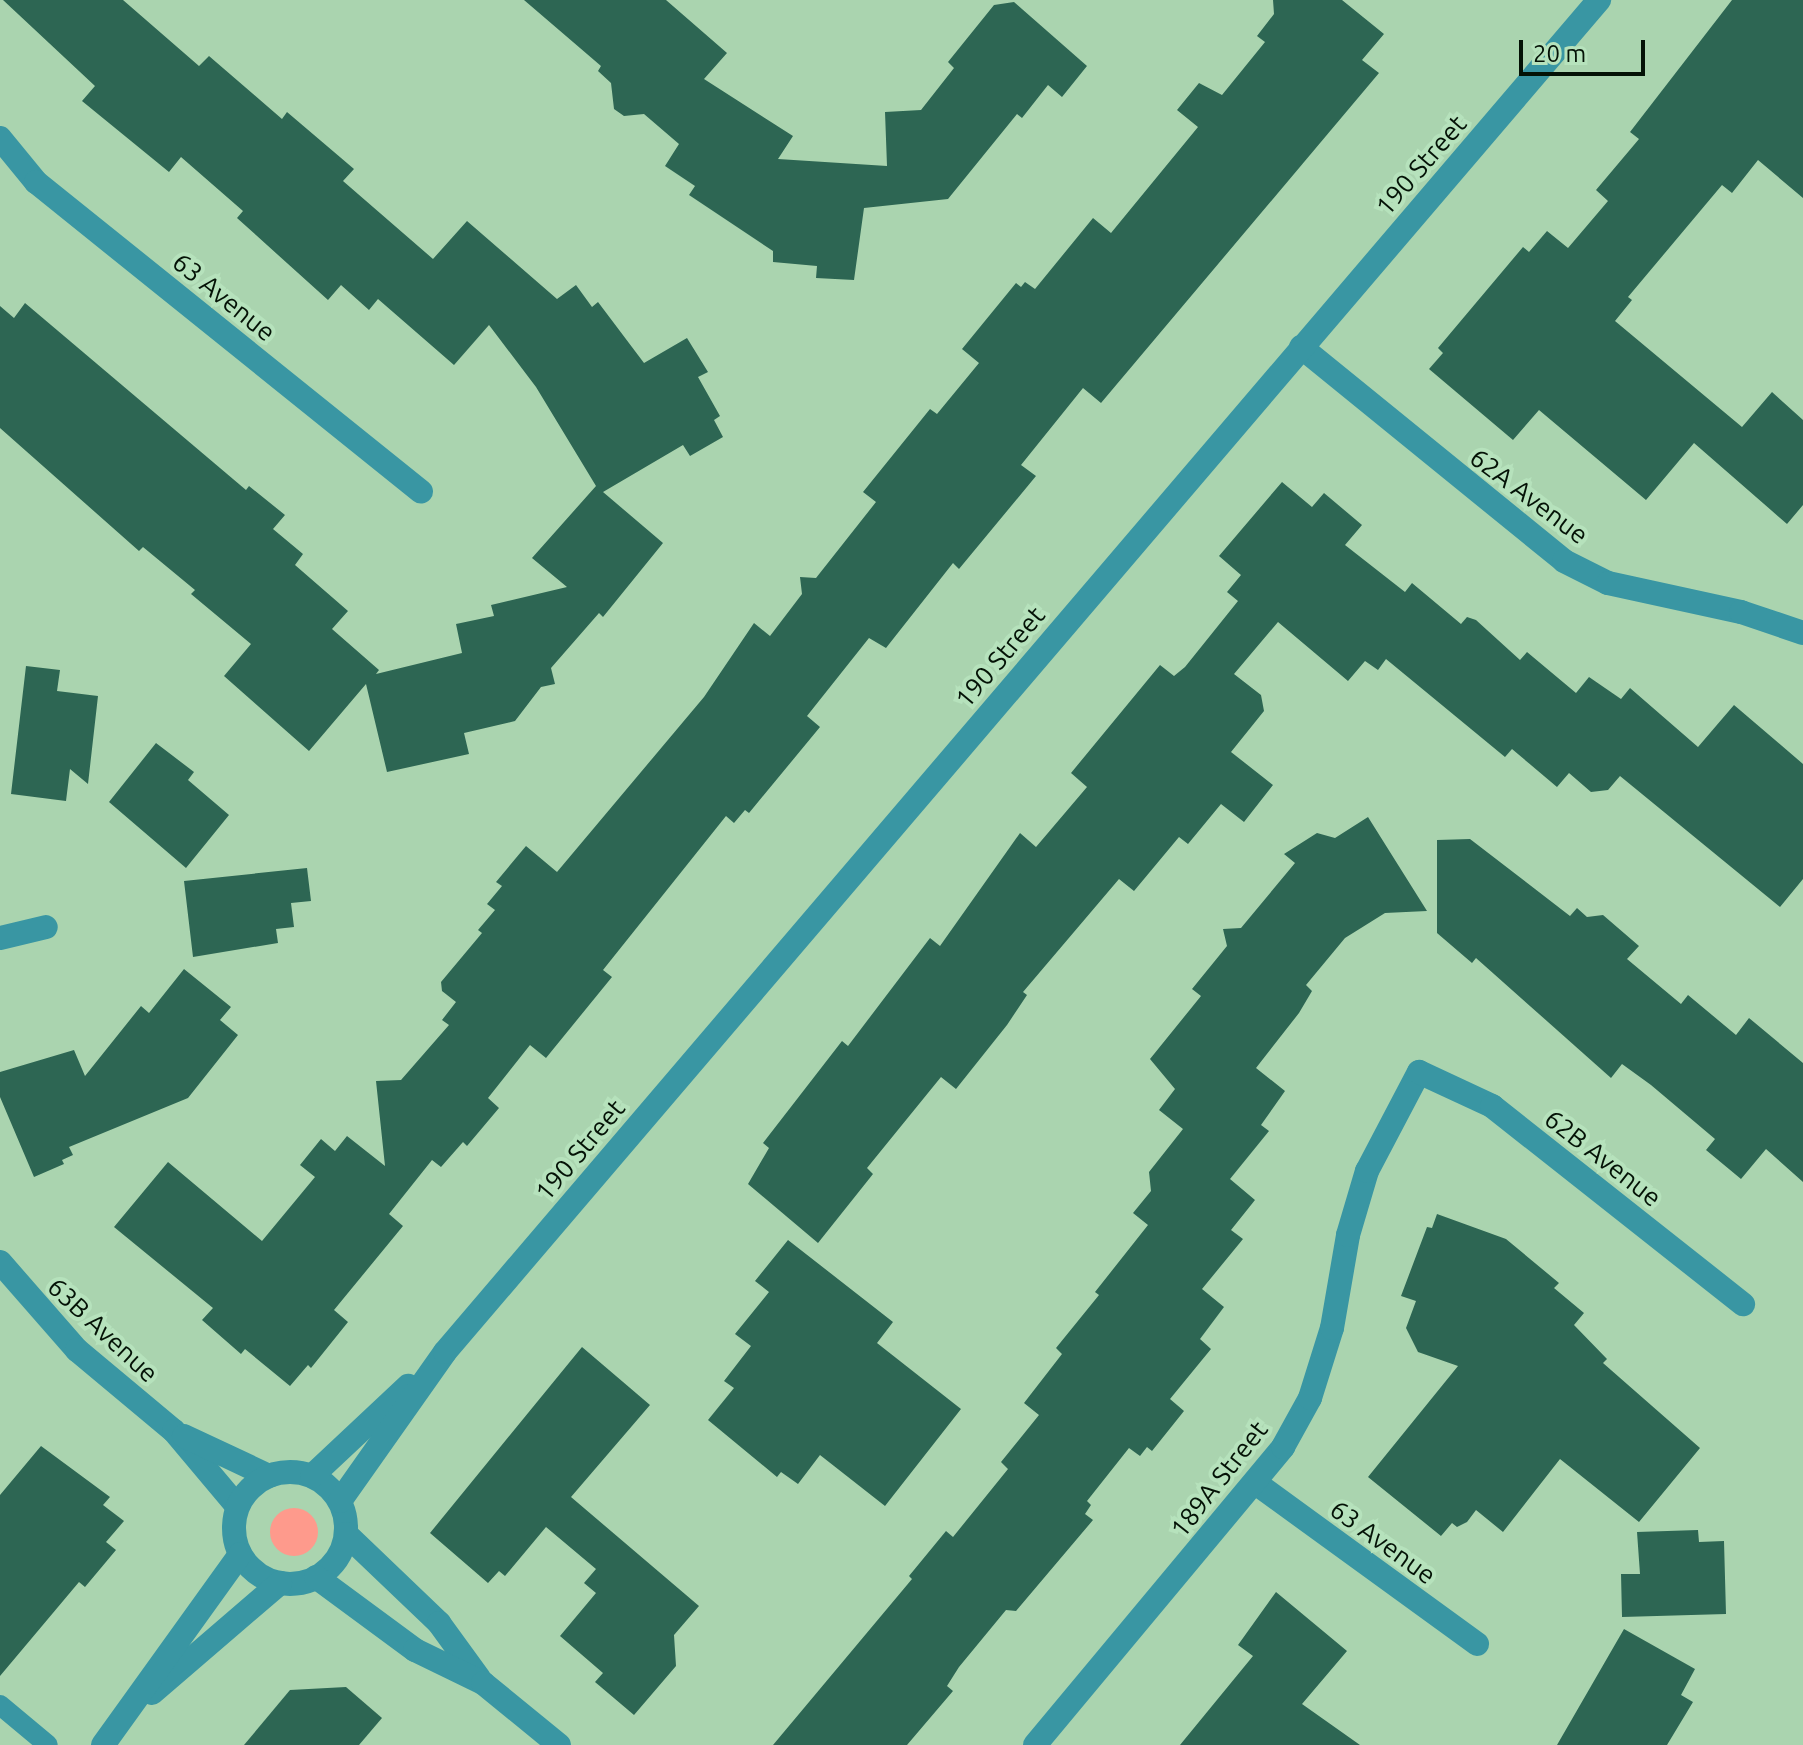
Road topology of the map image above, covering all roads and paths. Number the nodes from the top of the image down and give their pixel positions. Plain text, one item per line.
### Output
1 (1599, 0) edge
2 (0, 138) edge
3 (1301, 347) junction
4 (421, 491) dead end
5 (1803, 633) edge
6 (46, 927) dead end
7 (0, 938) edge
8 (1419, 1072) joint
9 (0, 1262) edge
10 (1743, 1304) dead end
11 (445, 1352) junction
12 (174, 1431) junction
13 (269, 1476) junction
14 (312, 1476) junction
15 (1257, 1484) junction
16 (340, 1501) junction
17 (237, 1506) junction
18 (346, 1534) junction
19 (240, 1554) junction
20 (316, 1577) junction
21 (280, 1583) junction
22 (1477, 1644) dead end
23 (483, 1683) junction
24 (0, 1705) edge
25 (134, 1707) junction
26 (48, 1745) edge
27 (103, 1745) edge
28 (559, 1745) edge
29 (1035, 1745) edge

1 - 3 street, 190 Street
2 - 4 street, 63 Avenue
3 - 5 street, 62A Avenue
3 - 11 street, 190 Street
6 - 7 street
8 - 10 street, 62B Avenue
8 - 15 street, 189A Street
9 - 12 street, 63B Avenue
11 - 14 street, 190 Street
11 - 16 street, 190 Street
12 - 13 street, 63B Avenue
12 - 17 street, 63B Avenue
13 - 14 street
13 - 17 street
14 - 16 street
15 - 22 street, 63 Avenue
15 - 29 street, 189A Street
16 - 18 street
17 - 19 street
18 - 20 street
18 - 23 street
19 - 21 street
19 - 25 street
20 - 21 street
20 - 23 street
21 - 25 street
23 - 28 street
24 - 26 lane
25 - 27 street

